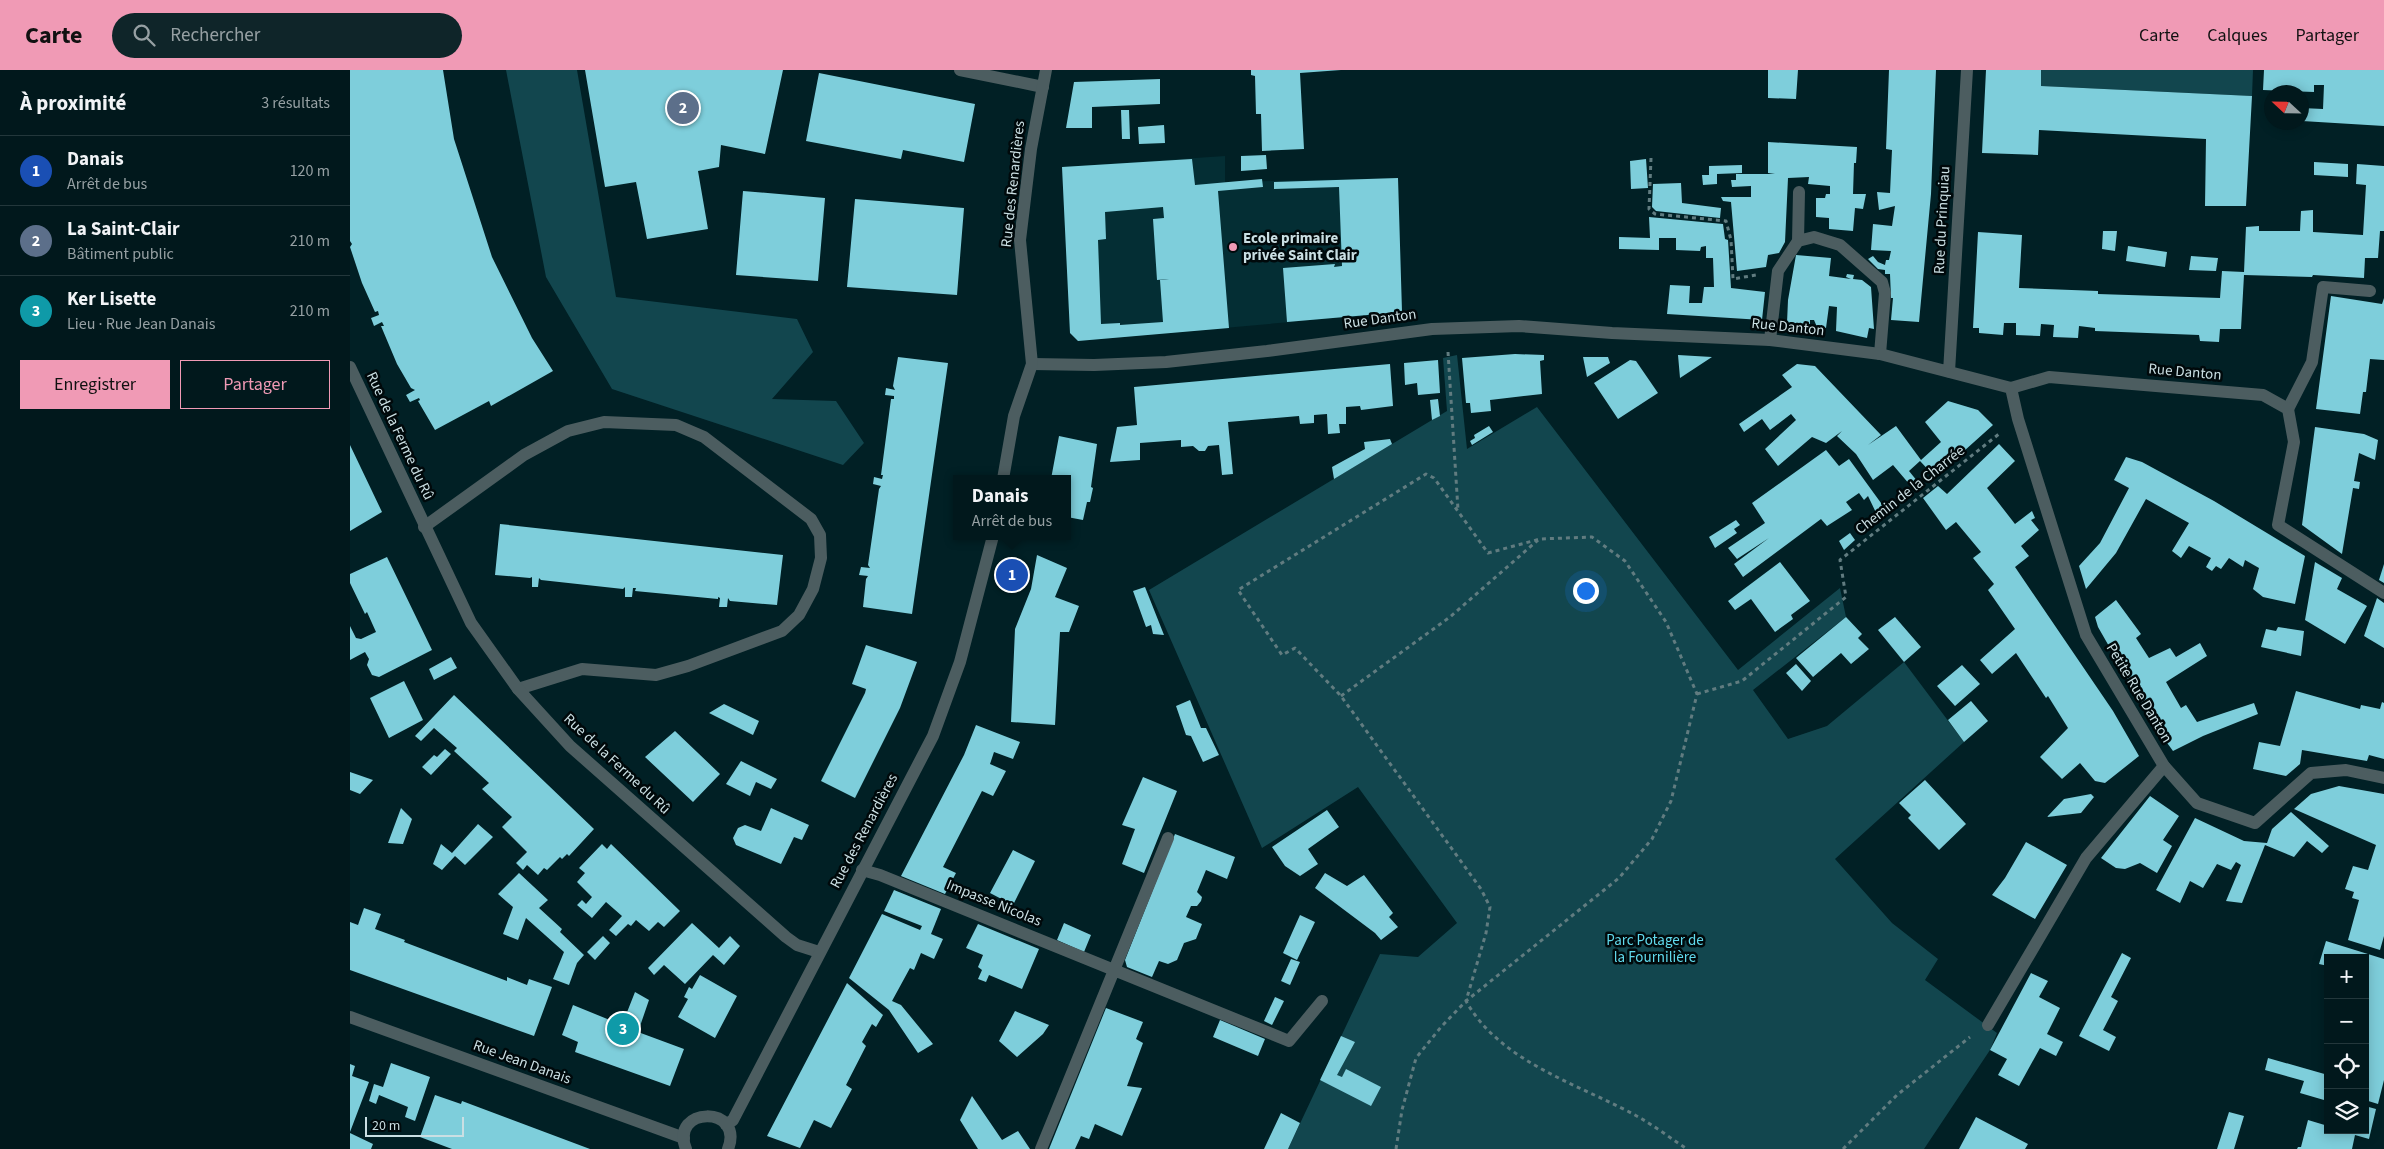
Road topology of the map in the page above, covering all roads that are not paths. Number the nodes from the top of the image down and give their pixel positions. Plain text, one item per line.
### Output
1 (960, 70) edge
2 (1046, 70) edge
3 (1967, 70) edge
4 (1043, 87) junction
5 (1799, 192) dead end
6 (1798, 241) junction
7 (2370, 291) dead end
8 (1770, 340) junction
9 (1880, 354) junction
10 (1032, 364) junction
11 (350, 367) edge
12 (1950, 372) junction
13 (2012, 388) junction
14 (2288, 409) junction
15 (1005, 475) edge
16 (424, 527) junction
17 (992, 540) edge
18 (2384, 593) edge
19 (518, 690) junction
20 (2164, 766) junction
21 (2384, 778) edge
22 (1168, 838) dead end
23 (862, 870) junction
24 (819, 952) junction
25 (1112, 970) junction
26 (1322, 1001) dead end
27 (350, 1017) edge
28 (1988, 1025) road end
29 (726, 1125) junction
30 (685, 1143) edge
31 (728, 1149) edge
32 (1041, 1149) edge

1 - 4 street
2 - 4 street, Rue des Renardières
3 - 12 street, Rue du Prinquiau
4 - 10 street, Rue des Renardières
5 - 6 street
6 - 8 street
6 - 9 street
7 - 14 street
8 - 9 street, Rue Danton
8 - 10 street, Rue Danton
9 - 12 street, Rue Danton
10 - 15 street, Rue des Renardières
11 - 16 street, Rue de la Ferme du Rû
12 - 13 street, Rue Danton
13 - 14 street, Rue Danton
13 - 20 street, Petite Rue Danton
14 - 18 street
16 - 19 street, Rue de la Ferme du Rû
16 - 19 street
17 - 23 street, Rue des Renardières
19 - 24 street, Rue de la Ferme du Rû
20 - 21 street, Petite Rue Danton
20 - 28 street
22 - 25 street
23 - 24 street, Rue des Renardières
23 - 25 street, Impasse Nicolas
24 - 29 street, Rue des Renardières
25 - 26 street, Impasse Nicolas
25 - 32 street
27 - 30 street, Rue Jean Danais
29 - 30 street
29 - 31 street

